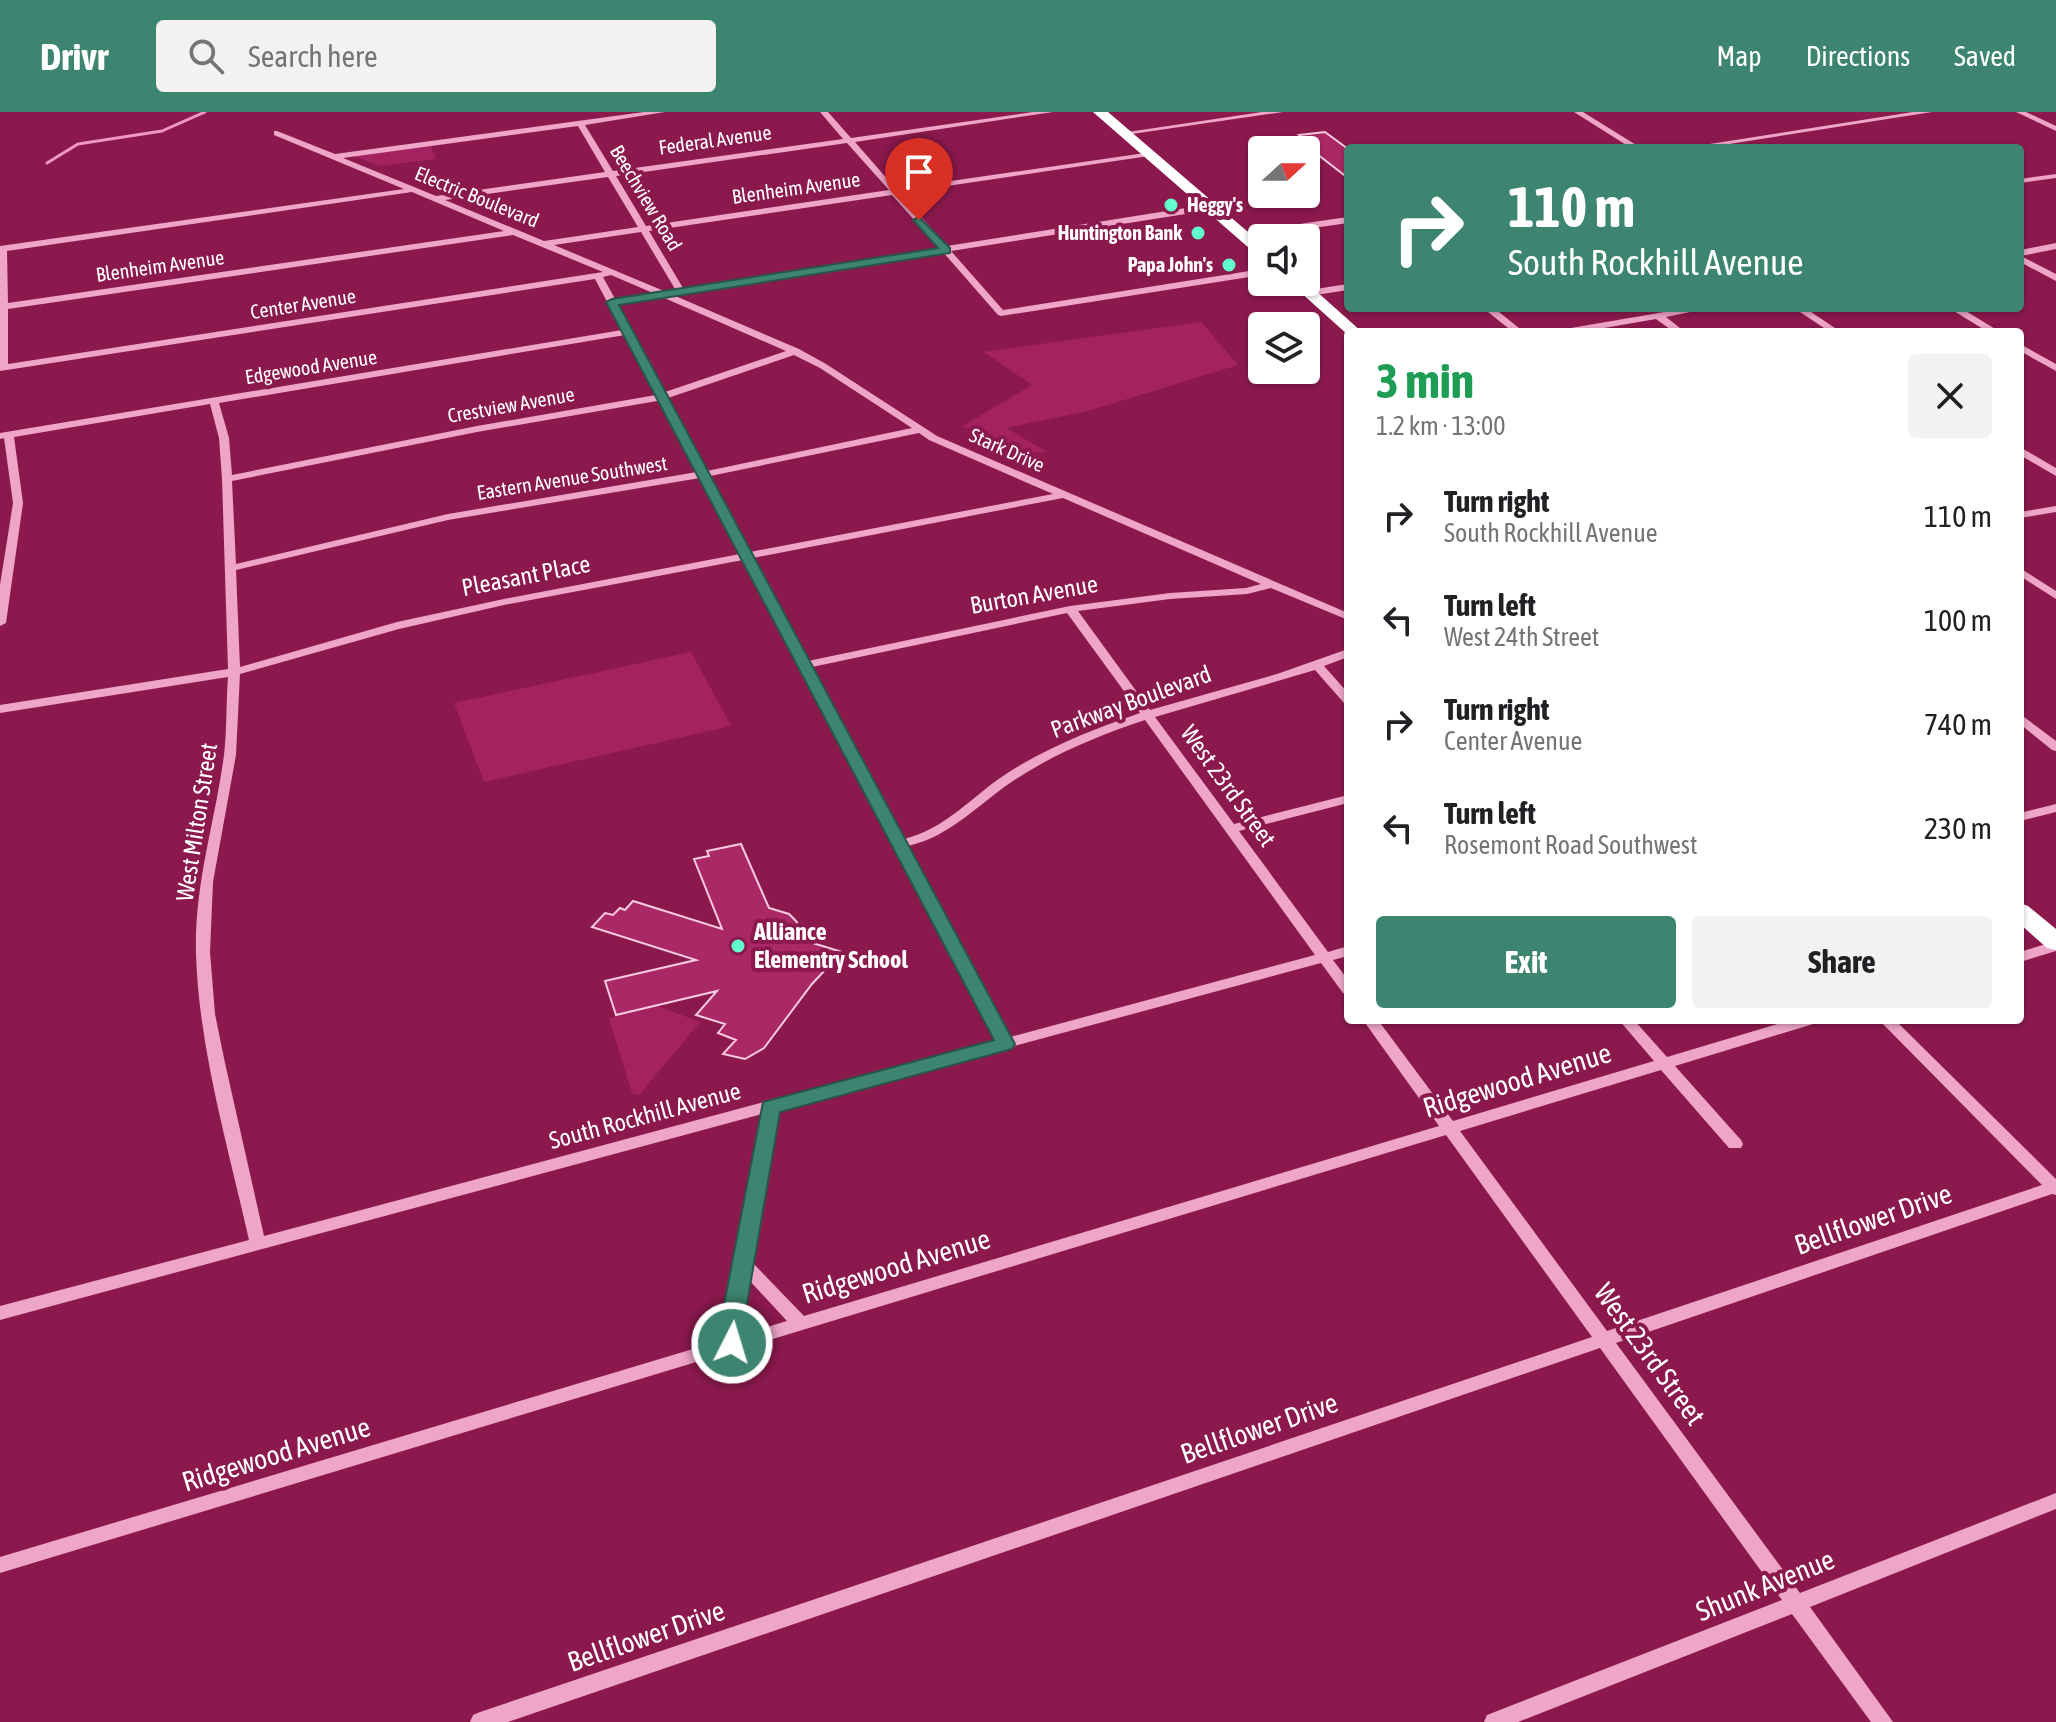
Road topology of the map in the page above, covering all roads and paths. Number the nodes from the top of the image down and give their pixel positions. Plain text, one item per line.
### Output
1 (661, 112) edge
2 (824, 112) edge
3 (1049, 112) edge
4 (1100, 112) edge
5 (1279, 112) edge
6 (1578, 112) edge
7 (1928, 112) edge
8 (2020, 112) edge
9 (580, 123) junction
10 (2056, 129) edge
11 (277, 133) dead end
12 (1125, 133) junction
13 (849, 140) junction
14 (1630, 144) edge
15 (1715, 144) edge
16 (1149, 154) junction
17 (332, 157) junction
18 (610, 173) junction
19 (2056, 176) edge
20 (2024, 180) edge
21 (413, 190) junction
22 (894, 192) junction
23 (434, 199) junction
24 (1211, 207) junction
25 (1344, 221) edge
26 (643, 229) junction
27 (515, 232) junction
28 (1243, 235) junction
29 (1248, 239) edge
30 (543, 244) junction
31 (2056, 246) edge
32 (1, 248) edge
33 (946, 250) junction
34 (2024, 255) edge
35 (2024, 258) edge
36 (611, 273) junction
37 (1248, 274) edge
38 (598, 276) junction
39 (2056, 278) edge
40 (1344, 287) edge
41 (1320, 288) edge
42 (681, 292) junction
43 (664, 294) junction
44 (1312, 296) edge
45 (612, 302) junction
46 (1, 307) edge
47 (1493, 312) edge
48 (1681, 312) edge
49 (1805, 312) edge
50 (1961, 312) edge
51 (1658, 316) junction
52 (1349, 328) edge
53 (1514, 328) edge
54 (1588, 328) edge
55 (1674, 328) edge
56 (1830, 328) edge
57 (1988, 328) edge
58 (628, 332) junction
59 (2024, 349) edge
60 (796, 351) junction
61 (1, 368) edge
62 (2056, 368) edge
63 (664, 397) junction
64 (214, 401) junction
65 (919, 430) junction
66 (5, 435) edge
67 (2024, 453) edge
68 (2056, 473) edge
69 (705, 474) junction
70 (227, 479) junction
71 (1064, 495) junction
72 (2056, 509) edge
73 (2024, 514) edge
74 (748, 555) junction
75 (231, 568) junction
76 (2024, 574) edge
77 (1272, 584) junction
78 (2056, 596) edge
79 (1070, 609) junction
80 (1344, 615) edge
81 (0, 623) edge
82 (1344, 655) edge
83 (806, 665) junction
84 (1317, 665) junction
85 (234, 672) junction
86 (1344, 695) edge
87 (0, 709) edge
88 (1146, 715) junction
89 (2024, 721) edge
90 (2056, 747) edge
91 (1344, 800) edge
92 (2056, 808) edge
93 (2024, 816) edge
94 (1230, 829) junction
95 (901, 844) junction
96 (2024, 915) edge
97 (2056, 944) edge
98 (1344, 952) edge
99 (2024, 956) edge
100 (1324, 958) junction
101 (1344, 985) edge
102 (1373, 1024) edge
103 (1629, 1024) edge
104 (1795, 1024) edge
105 (1890, 1024) edge
106 (1006, 1044) junction
107 (1663, 1063) junction
108 (771, 1107) junction
109 (1450, 1128) junction
110 (1735, 1144) dead end
111 (2055, 1187) edge
112 (258, 1244) junction
113 (743, 1263) junction
114 (0, 1313) edge
115 (800, 1323) junction
116 (1604, 1340) junction
117 (732, 1343) junction
118 (2056, 1501) edge
119 (0, 1565) edge
120 (1796, 1603) junction
121 (480, 1722) edge
122 (1494, 1722) edge
123 (1883, 1722) edge

1 - 9 street
2 - 13 street
3 - 13 street, Federal Avenue
4 - 12 highway
5 - 12 street
6 - 14 street
7 - 15 street
8 - 10 street
9 - 17 street
9 - 18 street, Beechview Road
11 - 17 street, Electric Boulevard
12 - 16 highway
13 - 18 street, Federal Avenue
13 - 22 street
16 - 22 street, Blenheim Avenue
16 - 24 highway
17 - 21 street, Electric Boulevard
18 - 23 street, Federal Avenue
18 - 26 street, Beechview Road
19 - 20 street
21 - 23 street, Electric Boulevard
21 - 32 street
22 - 26 street, Blenheim Avenue
22 - 33 street
23 - 27 street, Electric Boulevard
24 - 28 highway
24 - 33 street
25 - 28 street
26 - 30 street, Blenheim Avenue
26 - 42 street, Beechview Road
27 - 30 street, Electric Boulevard
27 - 46 street, Blenheim Avenue
28 - 29 highway
30 - 36 street, Electric Boulevard
31 - 34 street
32 - 46 street
33 - 37 street
33 - 42 street
35 - 39 street
36 - 38 street, Center Avenue
36 - 43 street, Electric Boulevard
38 - 45 street
38 - 61 street, Center Avenue
40 - 41 street
42 - 43 street
43 - 45 street
43 - 60 street, Stark Drive
44 - 52 highway
45 - 58 street
46 - 61 street
47 - 53 street
48 - 51 street
49 - 56 street
50 - 57 street
51 - 54 street
51 - 55 street
58 - 63 street
58 - 64 street, Edgewood Avenue
59 - 62 street
60 - 63 street, Crestview Avenue
60 - 65 street, Stark Drive
63 - 69 street
63 - 70 street, Crestview Avenue
64 - 66 street, Edgewood Avenue
64 - 70 street, West Milton Street
65 - 69 street, Eastern Avenue Southwest
65 - 71 street, Stark Drive
66 - 81 street
67 - 68 street
69 - 74 street
69 - 75 street, Eastern Avenue Southwest
70 - 75 street, West Milton Street
71 - 74 street, Pleasant Place
71 - 77 street, Stark Drive
72 - 73 street
74 - 83 street
74 - 85 street, Pleasant Place
75 - 85 street, West Milton Street
76 - 78 street
77 - 79 street, Burton Avenue
77 - 80 street, Stark Drive
79 - 83 street, Burton Avenue
79 - 88 street, West 23rd Street
82 - 84 street, Parkway Boulevard
83 - 95 street
84 - 86 street
84 - 88 street, Parkway Boulevard
85 - 87 street, Pleasant Place
85 - 112 street, West Milton Street
88 - 94 street, West 23rd Street
88 - 95 street, Parkway Boulevard
89 - 90 street
91 - 94 street
92 - 93 street
94 - 100 street, West 23rd Street
95 - 106 street
96 - 97 highway
97 - 99 street
98 - 100 street, South Rockhill Avenue
100 - 101 street, West 23rd Street
100 - 106 street, South Rockhill Avenue
102 - 109 street, West 23rd Street
103 - 107 street
104 - 107 street, Ridgewood Avenue
105 - 111 street
106 - 108 street, South Rockhill Avenue
107 - 109 street, Ridgewood Avenue
107 - 110 street
108 - 112 street, South Rockhill Avenue
108 - 113 street
109 - 115 street, Ridgewood Avenue
109 - 116 street, West 23rd Street
111 - 116 street, Bellflower Drive
112 - 114 street, South Rockhill Avenue
113 - 115 street
113 - 117 street
115 - 117 street, Ridgewood Avenue
116 - 120 street, West 23rd Street
116 - 121 street, Bellflower Drive
117 - 119 street, Ridgewood Avenue
118 - 120 street, Shunk Avenue
120 - 122 street, Shunk Avenue
120 - 123 street, West 23rd Street

